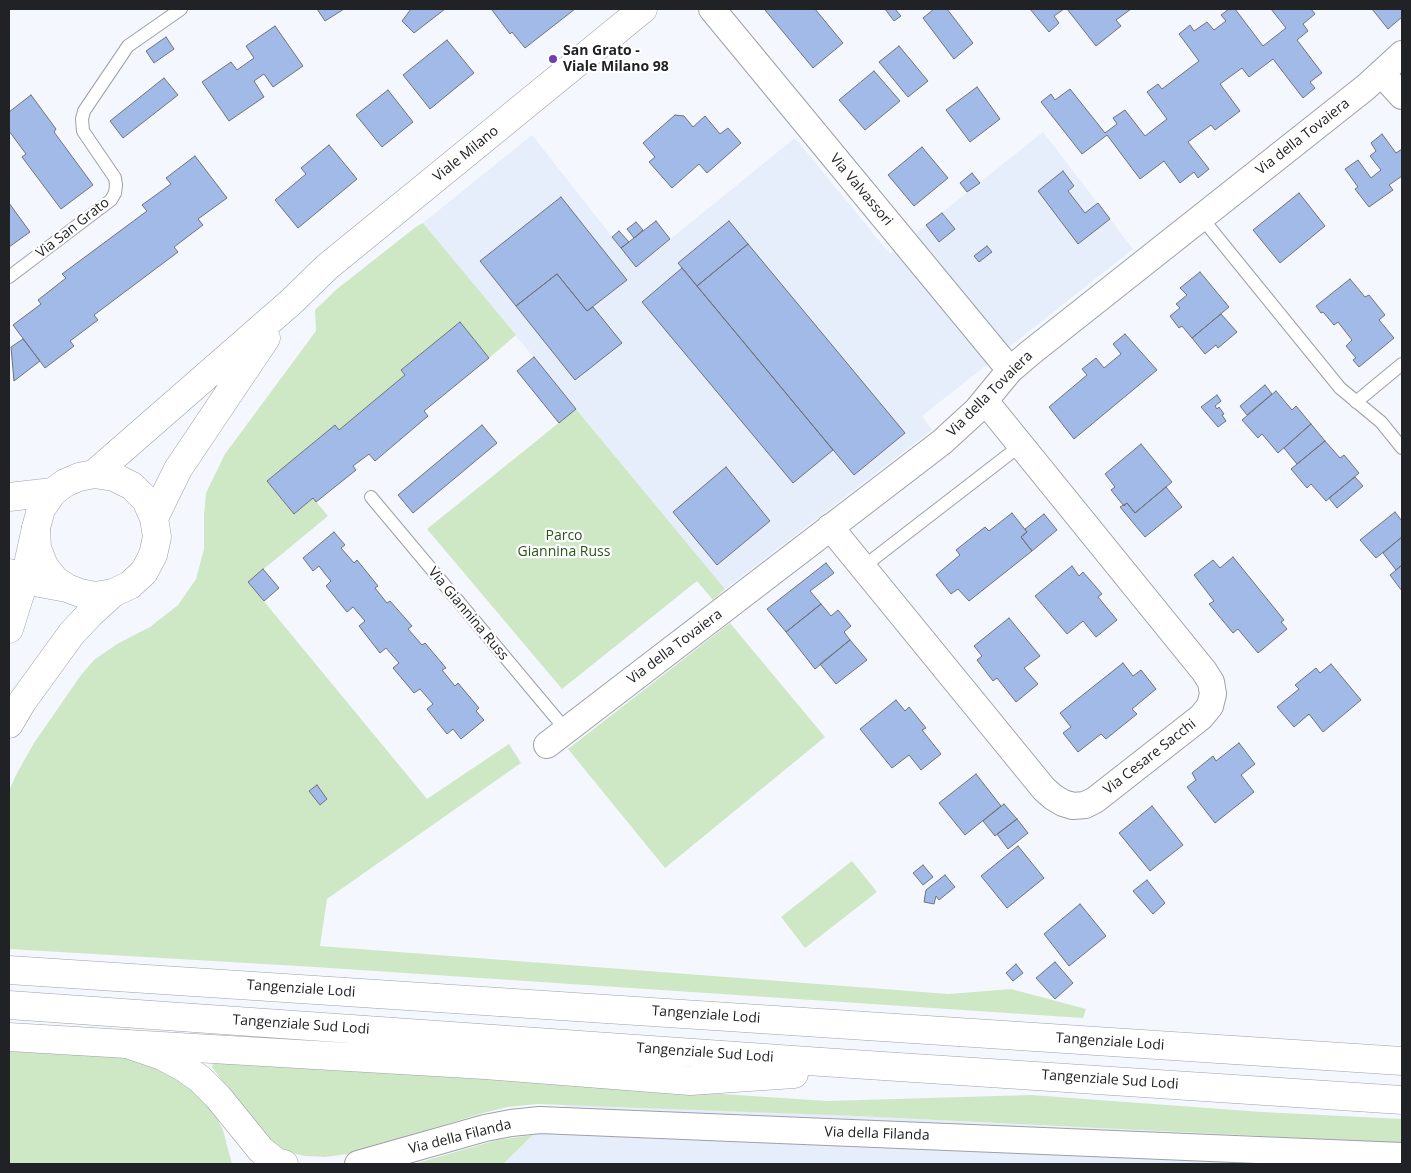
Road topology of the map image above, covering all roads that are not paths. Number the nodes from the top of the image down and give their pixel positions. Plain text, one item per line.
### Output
1 (181, 9) edge
2 (643, 9) edge
3 (712, 9) edge
4 (1402, 54) edge
5 (1381, 73) junction
6 (1402, 96) edge
7 (1201, 217) junction
8 (9, 277) edge
9 (291, 302) junction
10 (1402, 364) edge
11 (1010, 370) junction
12 (984, 401) junction
13 (1356, 402) junction
14 (1021, 445) junction
15 (1402, 448) edge
16 (94, 474) junction
17 (53, 492) junction
18 (9, 497) edge
19 (371, 497) dead end
20 (154, 518) junction
21 (830, 527) junction
22 (36, 528) junction
23 (863, 568) junction
24 (67, 588) junction
25 (113, 593) junction
26 (13, 600) edge
27 (9, 724) edge
28 (556, 738) joint
29 (9, 970) edge
30 (9, 1005) edge
31 (9, 1037) edge
32 (127, 1044) junction
33 (1402, 1061) edge
34 (822, 1062) junction
35 (1402, 1100) edge
36 (241, 1126) junction
37 (1402, 1156) edge
38 (252, 1164) edge
39 (284, 1164) edge
40 (358, 1164) edge

1 - 8 lane, Via San Grato
2 - 9 main road, Viale Milano
3 - 11 street, Via Valvassori
4 - 5 street, Via della Tovaiera
5 - 6 street
5 - 7 street, Via della Tovaiera
7 - 11 street, Via della Tovaiera
7 - 13 lane
9 - 16 main road
9 - 20 main road
10 - 13 lane
11 - 12 street, Via della Tovaiera
12 - 14 street, Via Cesare Sacchi
12 - 21 street, Via della Tovaiera
13 - 15 lane
14 - 23 lane
14 - 23 street, Via Cesare Sacchi
16 - 17 main road
16 - 20 main road
17 - 18 main road
17 - 22 main road
19 - 28 lane, Via Giannina Russ
20 - 25 main road
21 - 23 street, Via Cesare Sacchi
21 - 28 street, Via della Tovaiera
22 - 24 main road
22 - 26 main road
24 - 25 main road
24 - 26 main road
25 - 27 main road
29 - 33 main road, Tangenziale Lodi
30 - 34 main road, Tangenziale Sud Lodi
31 - 32 main road
32 - 34 main road
32 - 36 main road
34 - 35 main road, Tangenziale Sud Lodi
36 - 38 main road
36 - 39 main road
37 - 40 street, Via della Filanda

